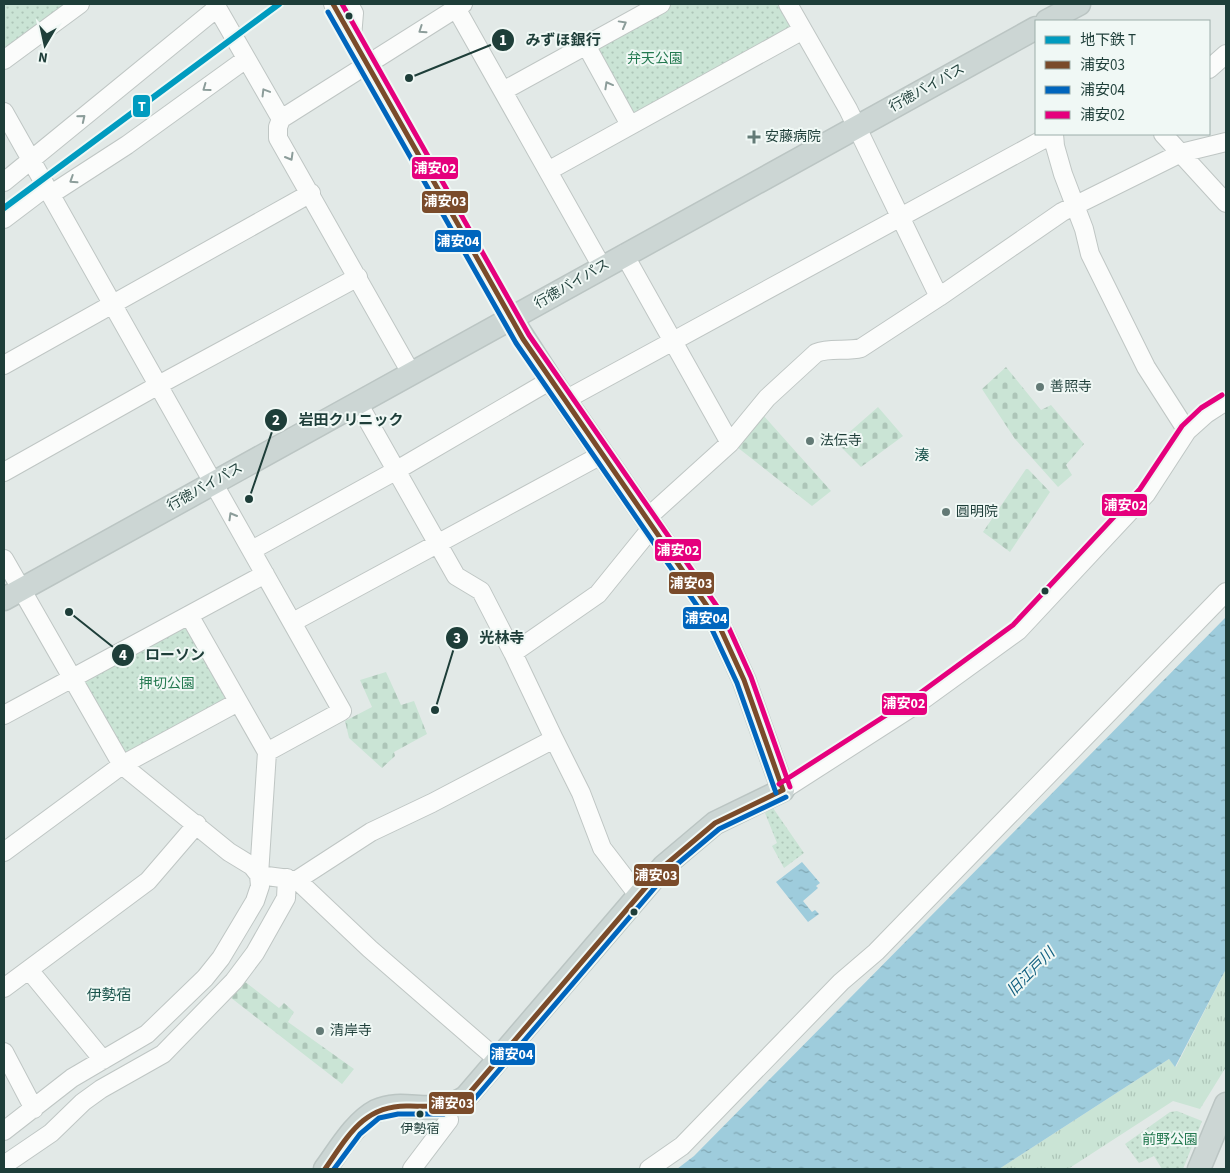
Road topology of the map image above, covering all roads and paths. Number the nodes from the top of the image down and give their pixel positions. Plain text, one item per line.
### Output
1 (80, 4) edge
2 (333, 4) edge
3 (349, 4) edge
4 (661, 4) edge
5 (788, 4) edge
6 (216, 6) edge
7 (459, 6) edge
8 (1074, 9) edge
9 (1050, 20) edge
10 (1035, 29) edge
11 (803, 30) junction
12 (352, 37) junction
13 (586, 45) junction
14 (1226, 54) edge
15 (246, 59) junction
16 (4, 60) edge
17 (367, 65) junction
18 (1210, 68) edge
19 (503, 91) junction
20 (4, 112) edge
21 (281, 119) junction
22 (630, 126) junction
23 (858, 127) junction
24 (1052, 135) edge
25 (1054, 135) edge
26 (1164, 135) edge
27 (1226, 142) edge
28 (1180, 153) junction
29 (32, 161) junction
30 (548, 171) junction
31 (4, 182) edge
32 (49, 191) junction
33 (311, 193) junction
34 (1226, 202) edge
35 (1075, 206) junction
36 (900, 217) junction
37 (4, 219) edge
38 (624, 254) junction
39 (602, 267) junction
40 (358, 277) junction
41 (939, 297) junction
42 (113, 305) junction
43 (511, 318) junction
44 (672, 341) junction
45 (4, 365) edge
46 (411, 373) junction
47 (551, 380) junction
48 (158, 385) junction
49 (565, 400) junction
50 (1226, 401) edge
51 (358, 403) junction
52 (1187, 431) junction
53 (730, 443) junction
54 (603, 454) junction
55 (397, 470) junction
56 (4, 472) edge
57 (214, 481) junction
58 (650, 522) junction
59 (438, 544) junction
60 (252, 550) junction
61 (4, 559) edge
62 (265, 574) junction
63 (1226, 592) edge
64 (12, 594) edge
65 (189, 615) junction
66 (292, 622) junction
67 (513, 653) junction
68 (72, 678) junction
69 (238, 702) junction
70 (4, 715) edge
71 (554, 739) junction
72 (267, 752) junction
73 (122, 765) junction
74 (783, 790) junction
75 (197, 824) junction
76 (4, 852) edge
77 (259, 875) junction
78 (292, 879) junction
79 (638, 895) junction
80 (29, 970) junction
81 (4, 988) edge
82 (4, 1052) edge
83 (103, 1060) junction
84 (498, 1060) junction
85 (1226, 1104) edge
86 (40, 1105) junction
87 (445, 1107) junction
88 (63, 1122) junction
89 (4, 1132) edge
90 (4, 1165) edge
91 (325, 1169) edge
92 (412, 1169) edge
93 (649, 1169) edge
94 (1199, 1169) edge

1 - 16 street
2 - 12 street
3 - 12 street
13 -> 4 street
5 - 11 street
6 - 15 street
29 -> 6 street
7 -> 17 street
7 - 19 street
8 - 9 main road
10 - 23 main road, 行徳バイパス
11 - 22 street
11 - 23 street
12 - 17 street
13 - 19 street
22 -> 13 street
14 - 18 street
21 -> 15 street
15 -> 32 street
17 - 21 street
17 - 43 street
19 - 30 street
20 - 29 street
21 -> 33 street
22 - 30 street
23 - 36 street
23 - 38 main road, 行徳バイパス
24 - 36 street
25 - 35 street
26 - 28 street
27 - 28 street
28 - 34 street
28 - 35 street
29 - 31 street
29 - 32 street
30 - 39 street
32 - 37 street
32 - 42 street
33 - 40 street
33 - 42 street
35 - 41 street
35 - 52 street
36 - 41 street
36 - 44 street
38 - 39 main road, 行徳バイパス
38 - 44 street
39 - 43 main road, 行徳バイパス
40 - 46 street
40 - 48 street
41 - 53 street
42 - 45 street
42 - 48 street
43 - 46 main road, 行徳バイパス
43 - 47 main road
44 - 49 street
44 - 53 street
46 - 51 main road, 行徳バイパス
47 - 49 main road
47 - 55 street
48 - 56 street
48 - 57 street
49 - 54 main road
50 - 52 street
51 - 55 street
51 - 57 main road, 行徳バイパス
52 - 74 street
53 - 58 street
54 - 58 main road
54 - 59 street
55 - 59 street
55 - 60 street
60 -> 57 street
57 - 64 main road, 行徳バイパス
58 - 67 street
58 - 74 main road
59 - 66 street
59 - 67 street
60 - 62 street
61 - 64 street
62 - 65 street
62 - 66 street
63 - 93 street
64 - 68 street
65 - 68 street
65 - 69 street
66 - 72 street
67 - 71 street
68 - 70 street
68 - 73 street
69 - 72 street
69 - 73 street
71 - 78 street
71 - 79 street
72 - 77 street
73 - 75 street
73 - 76 street
74 - 79 main road
75 - 77 street
75 - 80 street
77 - 78 street
77 - 83 street
78 - 84 street
78 - 88 street
79 - 84 main road
80 - 81 street
80 - 83 street
82 - 86 street
83 - 86 street
84 - 87 main road
85 - 94 main road
86 - 88 street
86 - 89 street
87 - 91 main road
87 - 92 street
88 - 90 street

